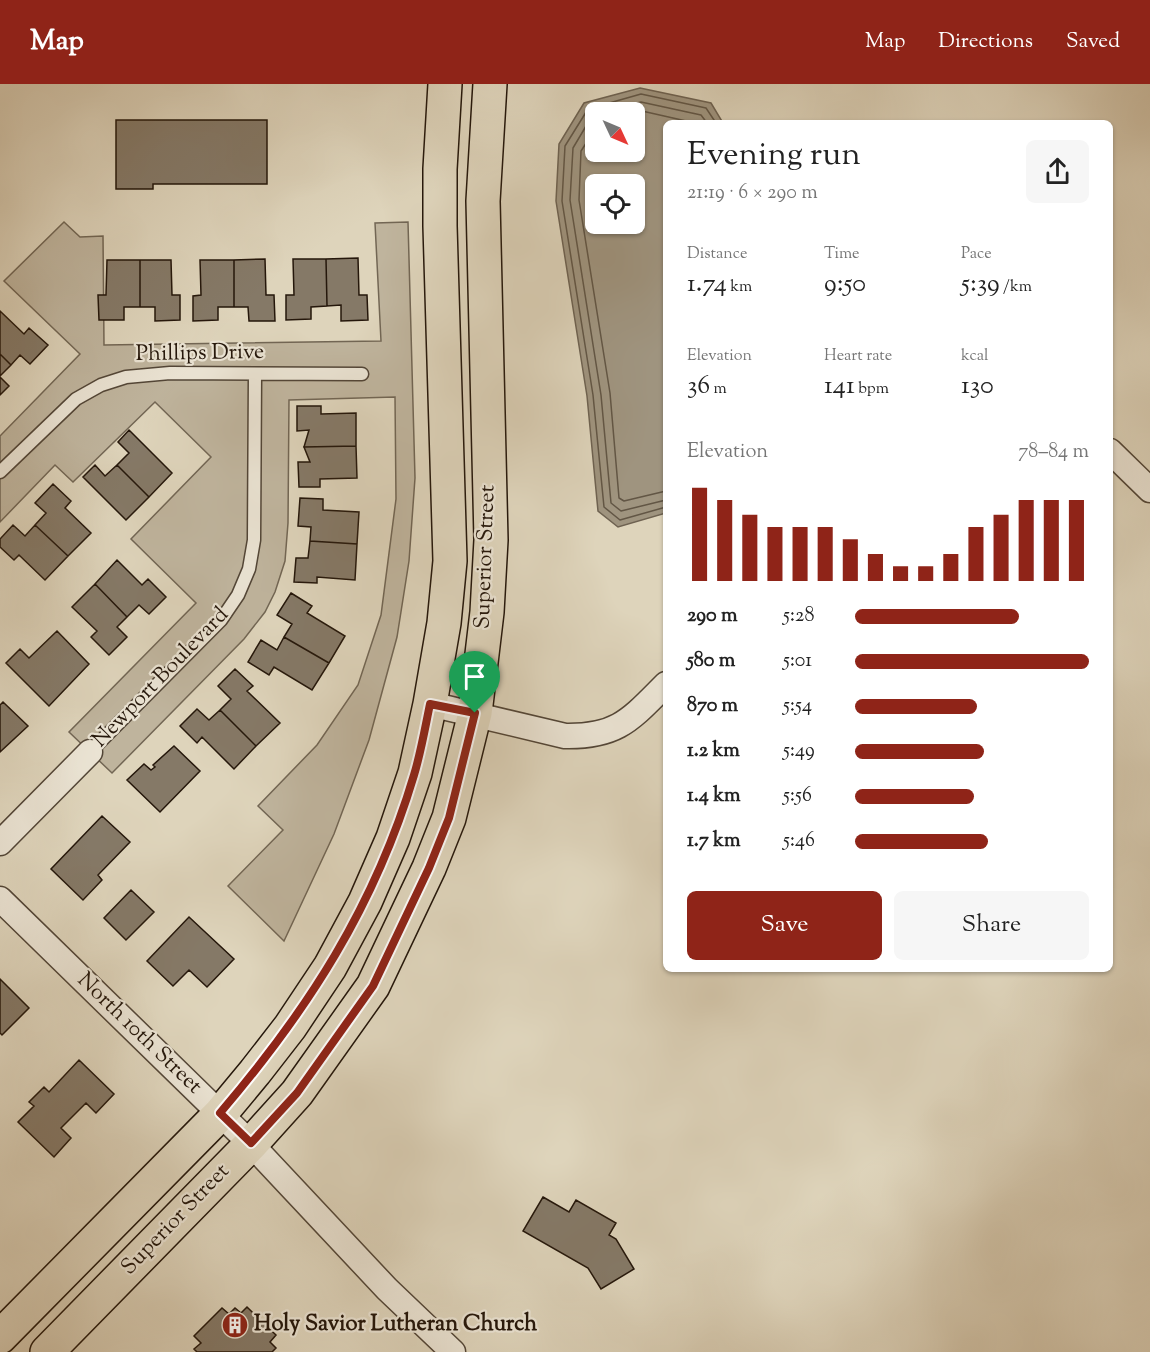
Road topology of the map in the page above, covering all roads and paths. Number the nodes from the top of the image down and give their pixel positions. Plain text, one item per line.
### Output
1 (445, 84) edge
2 (490, 84) edge
3 (255, 374) junction
4 (362, 374) dead end
5 (1113, 454) edge
6 (0, 472) edge
7 (1150, 490) edge
8 (663, 687) edge
9 (430, 704) junction
10 (475, 713) junction
11 (90, 752) joint
12 (0, 843) edge
13 (0, 899) edge
14 (220, 1113) junction
15 (251, 1143) junction
16 (0, 1337) edge
17 (47, 1352) edge
18 (453, 1352) edge

1 - 9 main road, Superior Street
2 - 10 main road, Superior Street
3 - 4 lane, Phillips Drive
3 - 6 lane, Phillips Drive
3 - 11 lane, Newport Boulevard
5 - 7 street
8 - 10 street
9 - 10 street
9 - 14 main road, Superior Street
10 - 15 main road, Superior Street
11 - 12 street, Newport Boulevard
13 - 14 street, North 10th Street
14 - 15 street, North 10th Street
14 - 16 main road, Superior Street
15 - 17 main road, Superior Street
15 - 18 street, North 10th Street

